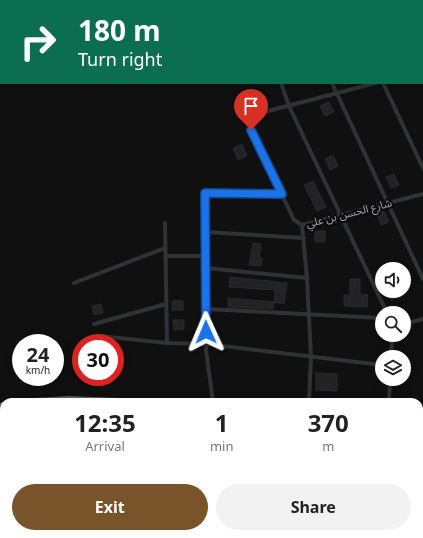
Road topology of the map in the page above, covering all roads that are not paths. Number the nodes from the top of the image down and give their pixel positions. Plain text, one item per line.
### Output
1 (281, 84) edge
2 (332, 84) edge
3 (372, 84) edge
4 (383, 84) edge
5 (336, 93) junction
6 (289, 106) junction
7 (423, 168) edge
8 (282, 194) junction
9 (423, 194) edge
10 (387, 203) junction
11 (341, 215) junction
12 (165, 223) dead end
13 (302, 225) junction
14 (206, 232) junction
15 (304, 238) junction
16 (165, 248) junction
17 (165, 256) junction
18 (206, 256) junction
19 (206, 268) junction
20 (307, 278) junction
21 (423, 279) edge
22 (74, 283) dead end
23 (166, 304) junction
24 (384, 306) edge
25 (206, 309) junction
26 (308, 315) junction
27 (375, 318) edge
28 (423, 319) edge
29 (411, 322) edge
30 (94, 324) dead end
31 (124, 338) edge
32 (167, 342) junction
33 (206, 344) junction
34 (311, 357) junction
35 (375, 364) edge
36 (390, 386) edge
37 (212, 398) edge
38 (309, 398) edge
39 (389, 398) edge

1 - 6 street
2 - 5 street
3 - 5 street
4 - 7 street
5 - 6 street
5 - 10 street
6 - 8 street, شارع الحسن بن علي
6 - 11 street
8 - 13 street, شارع الحسن بن علي
8 - 14 street
9 - 10 street, شارع الحسن بن علي
10 - 11 street, شارع الحسن بن علي
10 - 21 street
11 - 13 street, شارع الحسن بن علي
11 - 24 street
12 - 16 street
13 - 15 street
14 - 15 street
14 - 18 street
15 - 20 street
16 - 17 street
16 - 22 street
17 - 18 street
17 - 23 street
18 - 19 street
19 - 20 street
19 - 25 street
20 - 26 street
23 - 30 street
23 - 32 street
25 - 26 street
25 - 33 street
26 - 27 street
26 - 34 street
28 - 29 street
31 - 32 street
32 - 33 street
33 - 34 street
33 - 37 street
34 - 35 street
34 - 38 street
36 - 39 street

